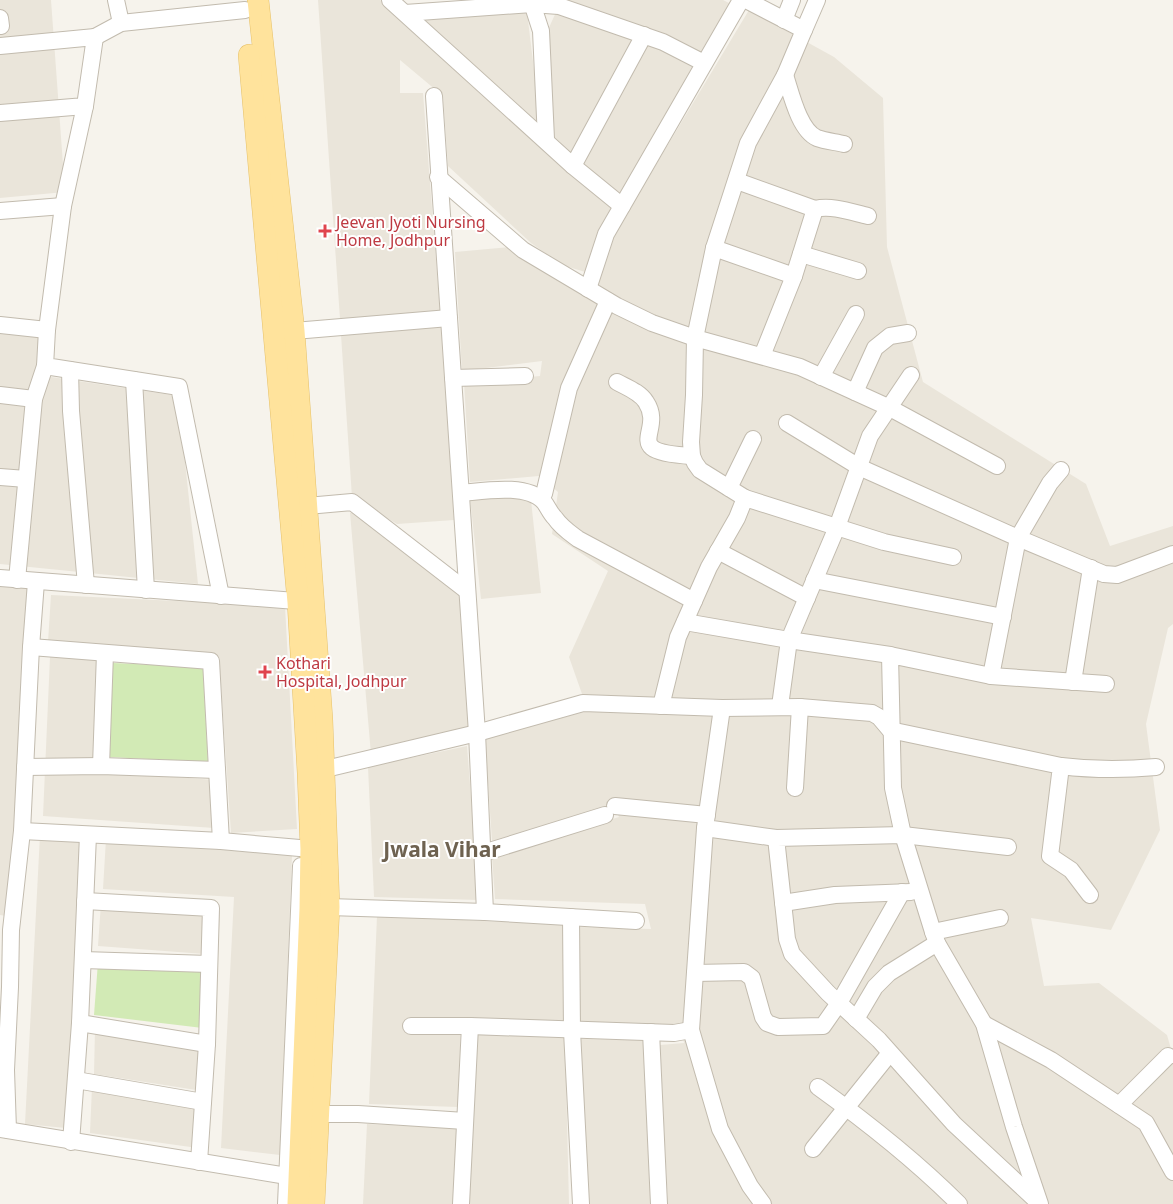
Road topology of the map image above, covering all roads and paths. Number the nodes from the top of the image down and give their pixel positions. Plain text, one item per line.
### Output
1 (116, 0) edge
2 (390, 0) edge
3 (742, 0) edge
4 (746, 0) edge
5 (817, 0) edge
6 (793, 1) edge
7 (531, 2) edge
8 (249, 3) edge
9 (405, 13) junction
10 (0, 18) edge
11 (784, 20) junction
12 (121, 23) junction
13 (1, 26) edge
14 (804, 30) junction
15 (644, 35) junction
16 (95, 36) junction
17 (0, 46) edge
18 (704, 63) junction
19 (785, 75) junction
20 (434, 96) dead end
21 (85, 106) junction
22 (0, 113) edge
23 (546, 140) junction
24 (844, 144) dead end
25 (573, 166) junction
26 (438, 178) junction
27 (736, 181) junction
28 (63, 206) junction
29 (622, 206) junction
30 (815, 209) junction
31 (0, 211) edge
32 (868, 216) dead end
33 (714, 248) junction
34 (801, 254) junction
35 (858, 271) dead end
36 (794, 276) junction
37 (603, 298) junction
38 (856, 314) dead end
39 (449, 318) junction
40 (0, 325) edge
41 (47, 330) junction
42 (294, 331) junction
43 (908, 333) dead end
44 (695, 338) junction
45 (762, 356) junction
46 (45, 366) junction
47 (70, 370) junction
48 (911, 375) dead end
49 (525, 376) dead end
50 (821, 377) junction
51 (453, 378) junction
52 (134, 380) junction
53 (616, 382) dead end
54 (855, 392) junction
55 (0, 395) edge
56 (34, 399) junction
57 (890, 408) junction
58 (787, 424) dead end
59 (753, 439) dead end
60 (692, 456) junction
61 (997, 466) dead end
62 (859, 467) junction
63 (1061, 470) dead end
64 (0, 477) edge
65 (26, 479) junction
66 (728, 488) junction
67 (461, 493) junction
68 (534, 493) junction
69 (746, 498) junction
70 (307, 506) junction
71 (837, 527) junction
72 (1018, 538) junction
73 (718, 551) junction
74 (1173, 554) edge
75 (952, 556) dead end
76 (1091, 568) junction
77 (0, 578) edge
78 (17, 580) junction
79 (814, 580) junction
80 (36, 582) junction
81 (86, 585) junction
82 (146, 590) junction
83 (467, 591) junction
84 (220, 596) junction
85 (807, 598) junction
86 (694, 601) junction
87 (301, 602) junction
88 (1003, 617) junction
89 (685, 622) junction
90 (788, 640) junction
91 (31, 646) junction
92 (105, 653) junction
93 (890, 655) junction
94 (991, 676) junction
95 (1073, 682) junction
96 (1106, 684) dead end
97 (661, 706) junction
98 (780, 706) junction
99 (800, 707) junction
100 (722, 708) junction
101 (890, 730) junction
102 (477, 733) junction
103 (101, 766) junction
104 (1061, 766) junction
105 (25, 767) junction
106 (1156, 767) dead end
107 (217, 770) junction
108 (316, 772) junction
109 (795, 788) dead end
110 (706, 821) junction
111 (22, 831) junction
112 (88, 835) junction
113 (903, 835) junction
114 (776, 838) junction
115 (221, 841) junction
116 (1008, 847) dead end
117 (306, 849) junction
118 (482, 853) junction
119 (921, 891) junction
120 (902, 892) junction
121 (1090, 895) dead end
122 (85, 900) junction
123 (783, 903) junction
124 (329, 907) junction
125 (485, 912) junction
126 (571, 917) junction
127 (1000, 918) dead end
128 (636, 921) dead end
129 (6, 929) edge
130 (935, 937) junction
131 (82, 960) junction
132 (209, 964) junction
133 (695, 973) junction
134 (5, 987) edge
135 (840, 1003) junction
136 (856, 1018) junction
137 (80, 1023) junction
138 (984, 1024) junction
139 (411, 1026) dead end
140 (470, 1026) junction
141 (572, 1030) junction
142 (651, 1032) junction
143 (682, 1032) junction
144 (207, 1044) junction
145 (890, 1053) junction
146 (1168, 1056) dead end
147 (3, 1069) edge
148 (76, 1080) junction
149 (818, 1088) dead end
150 (203, 1102) junction
151 (1119, 1105) junction
152 (847, 1107) junction
153 (319, 1114) junction
154 (465, 1121) junction
155 (4, 1130) edge
156 (71, 1142) junction
157 (813, 1149) dead end
158 (199, 1162) junction
159 (1173, 1172) edge
160 (294, 1175) junction
161 (286, 1204) edge
162 (298, 1204) edge
163 (314, 1204) edge
164 (461, 1204) edge
165 (581, 1204) edge
166 (659, 1204) edge
167 (763, 1204) edge
168 (959, 1204) edge
169 (1040, 1204) edge

1 - 12 street
2 - 9 street
3 - 18 street
4 - 11 street
5 - 14 street
6 - 11 street
7 - 9 street
7 - 15 street
7 - 23 street
8 - 12 street
8 - 42 main road
8 - 87 main road
9 - 23 street
10 - 13 street
11 - 14 street
12 - 16 street
14 - 19 street
15 - 18 street
15 - 25 street
16 - 17 street
16 - 21 street
18 - 29 street
19 - 24 street
19 - 27 street
20 - 26 street
21 - 22 street
21 - 28 street
23 - 25 street
25 - 29 street
26 - 37 street
26 - 39 street
27 - 30 street
27 - 33 street
28 - 31 street
28 - 41 street
29 - 37 street
30 - 32 street
30 - 34 street
33 - 36 street
33 - 44 street
34 - 35 street
34 - 36 street
36 - 45 street
37 - 44 street
37 - 68 street
38 - 50 street
39 - 42 street
39 - 51 street
40 - 41 street
41 - 46 street
42 - 70 main road
43 - 54 street
44 - 45 street
44 - 60 street
45 - 50 street
46 - 47 street
46 - 56 street
47 - 52 street
47 - 81 street
48 - 57 street
49 - 51 street
50 - 54 street
51 - 67 street
52 - 82 street
52 - 84 street
53 - 60 street
54 - 57 street
55 - 56 street
56 - 65 street
57 - 61 street
57 - 62 street
58 - 62 street
59 - 66 street
60 - 66 street
62 - 71 street
62 - 72 street
63 - 72 street
64 - 65 street
65 - 78 street
66 - 69 street
67 - 68 street
67 - 83 street
68 - 86 street
69 - 71 street
69 - 73 street
70 - 83 street
70 - 87 main road
71 - 75 street
71 - 79 street
72 - 76 street
72 - 88 street
73 - 85 street
73 - 86 street
74 - 76 street
76 - 95 street
77 - 78 street
78 - 80 street
79 - 85 street
79 - 88 street
80 - 81 street
80 - 91 street
81 - 82 street
82 - 84 street
83 - 102 street
84 - 87 street
85 - 90 street
86 - 89 street
87 - 108 main road
87 - 117 street
88 - 94 street
89 - 90 street
89 - 97 street
90 - 93 street
90 - 98 street
91 - 92 street
91 - 105 street
92 - 103 street
92 - 107 street
93 - 94 street
93 - 101 street
94 - 95 street
95 - 96 street
97 - 100 street
97 - 102 street
98 - 99 street
98 - 100 street
99 - 101 street
99 - 109 street
100 - 110 street
101 - 104 street
101 - 113 street
102 - 108 street
102 - 118 street
103 - 105 street
103 - 107 street
104 - 106 street
104 - 121 street
105 - 111 street
107 - 115 street
108 - 117 main road
108 - 124 main road
110 - 114 street
110 - 118 street
110 - 133 street
111 - 112 street
111 - 129 street
112 - 115 street
112 - 122 street
113 - 114 street
113 - 116 street
113 - 119 street
114 - 123 street
115 - 117 street
117 - 160 main road
118 - 125 street
119 - 120 street
119 - 130 street
120 - 123 street
120 - 135 street
122 - 131 street
122 - 132 street
123 - 135 street
124 - 125 street
124 - 153 main road
125 - 126 street
126 - 128 street
126 - 141 street
127 - 130 street
129 - 134 street
130 - 136 street
130 - 138 street
131 - 132 street
131 - 137 street
132 - 144 street
133 - 135 street
133 - 143 street
134 - 147 street
135 - 136 street
136 - 145 street
137 - 144 street
137 - 148 street
138 - 151 street
138 - 169 street
139 - 140 street
140 - 141 street
140 - 154 street
141 - 142 street
141 - 165 street
142 - 143 street
142 - 166 street
143 - 167 street
144 - 150 street
145 - 152 street
145 - 169 street
146 - 151 street
147 - 155 street
148 - 150 street
148 - 156 street
149 - 152 street
150 - 158 street
151 - 159 street
152 - 157 street
152 - 168 street
153 - 154 street
153 - 163 main road
154 - 164 street
155 - 156 street
156 - 158 street
158 - 160 street
160 - 161 street
160 - 162 main road

